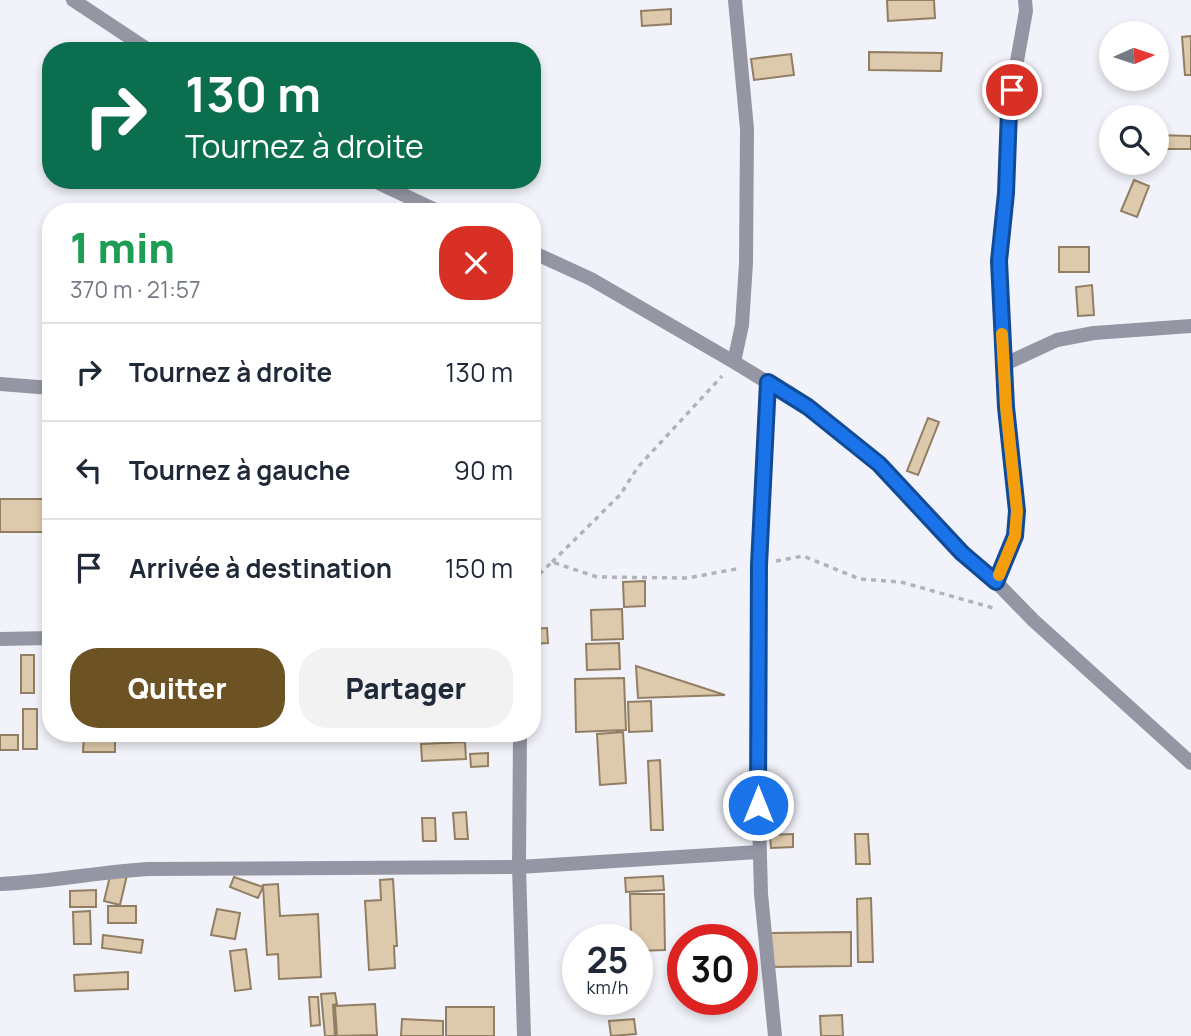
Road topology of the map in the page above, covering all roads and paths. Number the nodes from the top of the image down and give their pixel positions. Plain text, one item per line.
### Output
1 (73, 0) edge
2 (735, 0) edge
3 (1025, 0) edge
4 (136, 42) edge
5 (391, 189) edge
6 (421, 203) edge
7 (541, 256) edge
8 (1191, 326) edge
9 (734, 362) junction
10 (1005, 364) junction
11 (768, 382) junction
12 (0, 384) edge
13 (42, 387) edge
14 (552, 562) junction
15 (759, 565) junction
16 (541, 572) edge
17 (996, 582) junction
18 (1033, 620) junction
19 (42, 638) edge
20 (0, 639) edge
21 (520, 742) edge
22 (1191, 763) edge
23 (759, 852) junction
24 (519, 867) junction
25 (0, 884) edge
26 (524, 1036) edge
27 (775, 1036) edge

1 - 4 street
2 - 9 street
3 - 10 street
5 - 6 street
7 - 9 street
8 - 10 street
9 - 11 street
9 - 14 path
10 - 17 street
11 - 15 street
11 - 17 street
12 - 13 street
14 - 15 path
14 - 16 path
15 - 18 path
15 - 23 street
17 - 18 street
18 - 22 street
19 - 20 street
21 - 24 street
23 - 24 street
23 - 27 street
24 - 25 street
24 - 26 street

